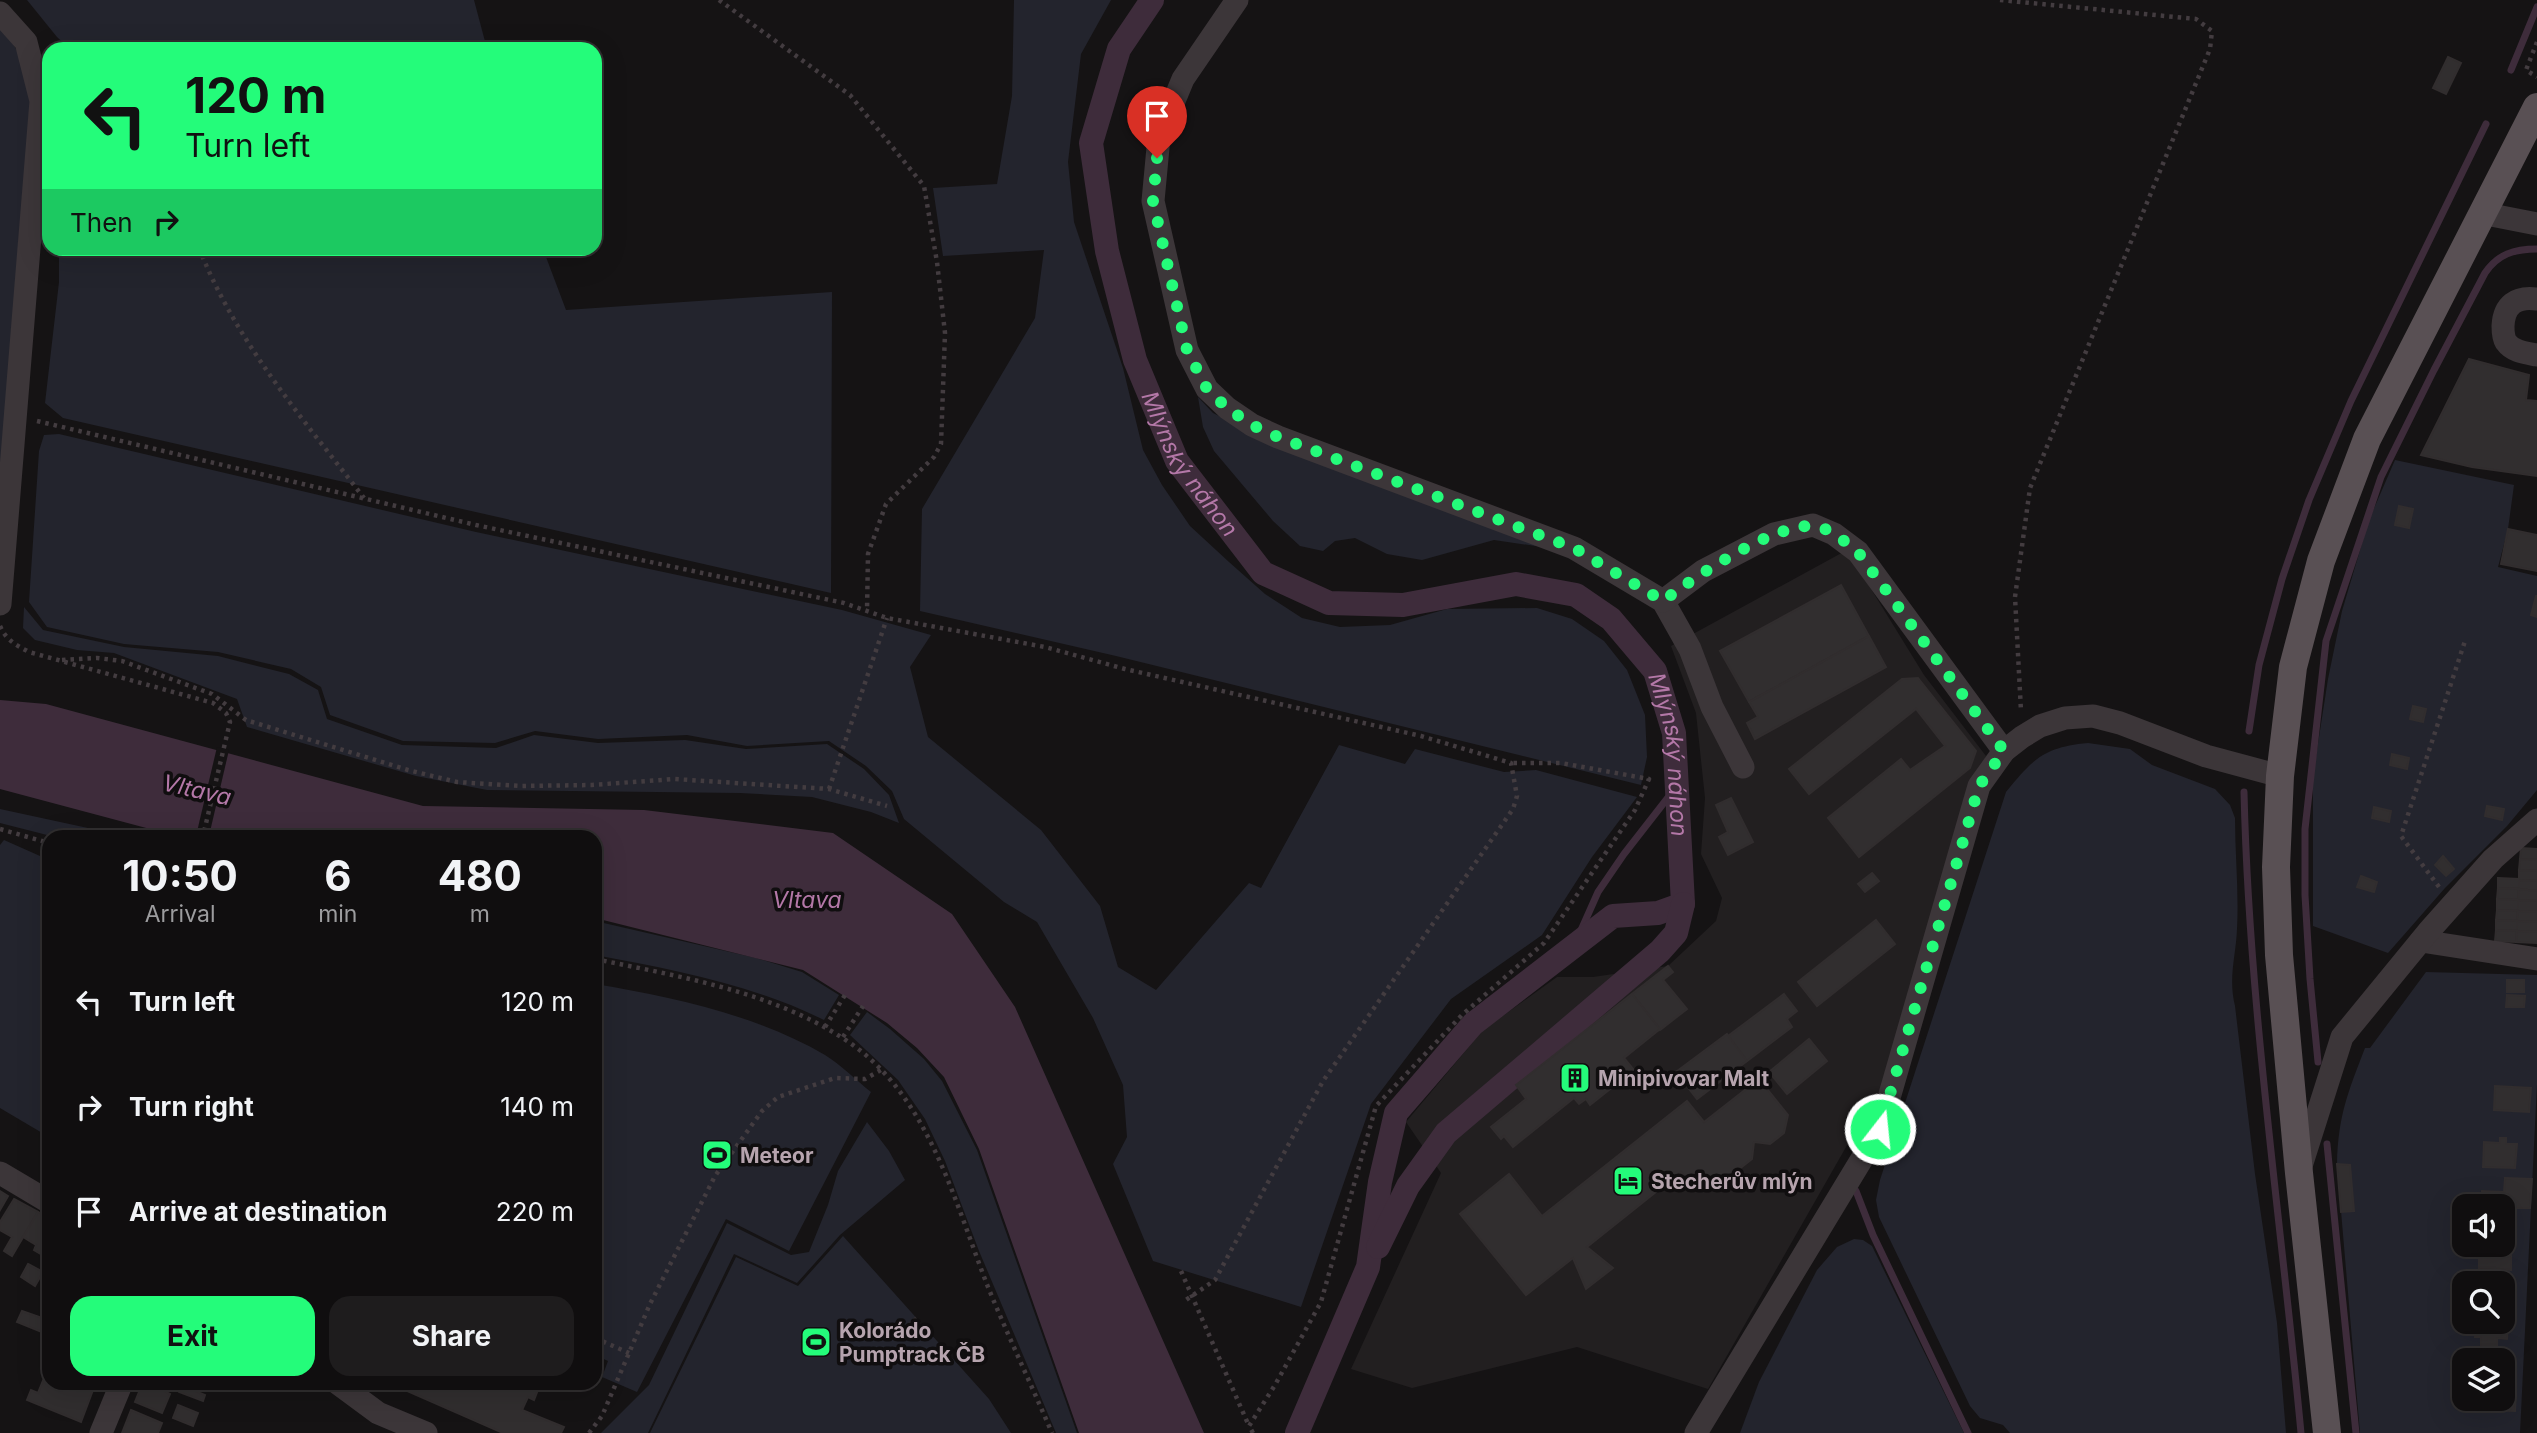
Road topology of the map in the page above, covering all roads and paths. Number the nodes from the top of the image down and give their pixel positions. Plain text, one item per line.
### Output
1 (719, 0) edge
2 (1237, 0) edge
3 (2000, 0) edge
4 (0, 13) edge
5 (2537, 42) edge
6 (2537, 77) edge
7 (2537, 107) edge
8 (2482, 213) junction
9 (2537, 224) edge
10 (202, 256) edge
11 (2537, 299) edge
12 (2537, 355) edge
13 (15, 416) junction
14 (365, 499) junction
15 (1663, 601) junction
16 (0, 604) edge
17 (867, 611) junction
18 (887, 618) junction
19 (0, 626) edge
20 (2465, 641) dead end
21 (62, 660) junction
22 (2013, 744) junction
23 (1511, 763) junction
24 (1743, 766) dead end
25 (2280, 776) junction
26 (829, 789) junction
27 (887, 806) dead end
28 (2537, 820) edge
29 (0, 829) edge
30 (204, 830) edge
31 (42, 841) edge
32 (2452, 904) junction
33 (2421, 941) junction
34 (2537, 959) edge
35 (602, 961) edge
36 (845, 995) dead end
37 (863, 1006) dead end
38 (825, 1027) junction
39 (843, 1037) junction
40 (881, 1070) junction
41 (0, 1173) edge
42 (2299, 1173) junction
43 (42, 1198) edge
44 (1181, 1271) dead end
45 (1194, 1297) junction
46 (1186, 1300) dead end
47 (602, 1341) edge
48 (629, 1353) junction
49 (119, 1390) edge
50 (363, 1391) edge
51 (1249, 1426) junction
52 (101, 1433) edge
53 (426, 1433) edge
54 (589, 1433) edge
55 (1052, 1433) edge
56 (1253, 1433) edge
57 (1696, 1433) edge
58 (2327, 1433) edge

1 - 17 path
2 - 15 street
3 - 22 path
4 - 13 street
5 - 6 path
7 - 8 main road
8 - 9 street
8 - 25 main road
10 - 14 path
11 - 12 street
13 - 14 path
13 - 16 street
14 - 17 path
15 - 22 street
15 - 24 street
17 - 18 path
18 - 23 path
18 - 26 path
19 - 21 path
20 - 32 path
21 - 26 path
21 - 30 path
22 - 25 street
22 - 57 street
23 - 45 path
23 - 51 path
25 - 42 main road
26 - 27 path
28 - 32 street
29 - 31 path
32 - 33 street
33 - 34 street
33 - 42 street
35 - 38 path
36 - 38 path
37 - 39 path
38 - 39 path
39 - 40 path
40 - 48 path
40 - 55 path
41 - 43 street
42 - 58 main road
44 - 45 path
45 - 46 path
45 - 51 path
47 - 48 path
48 - 54 path
49 - 52 street
50 - 53 street
51 - 56 path

